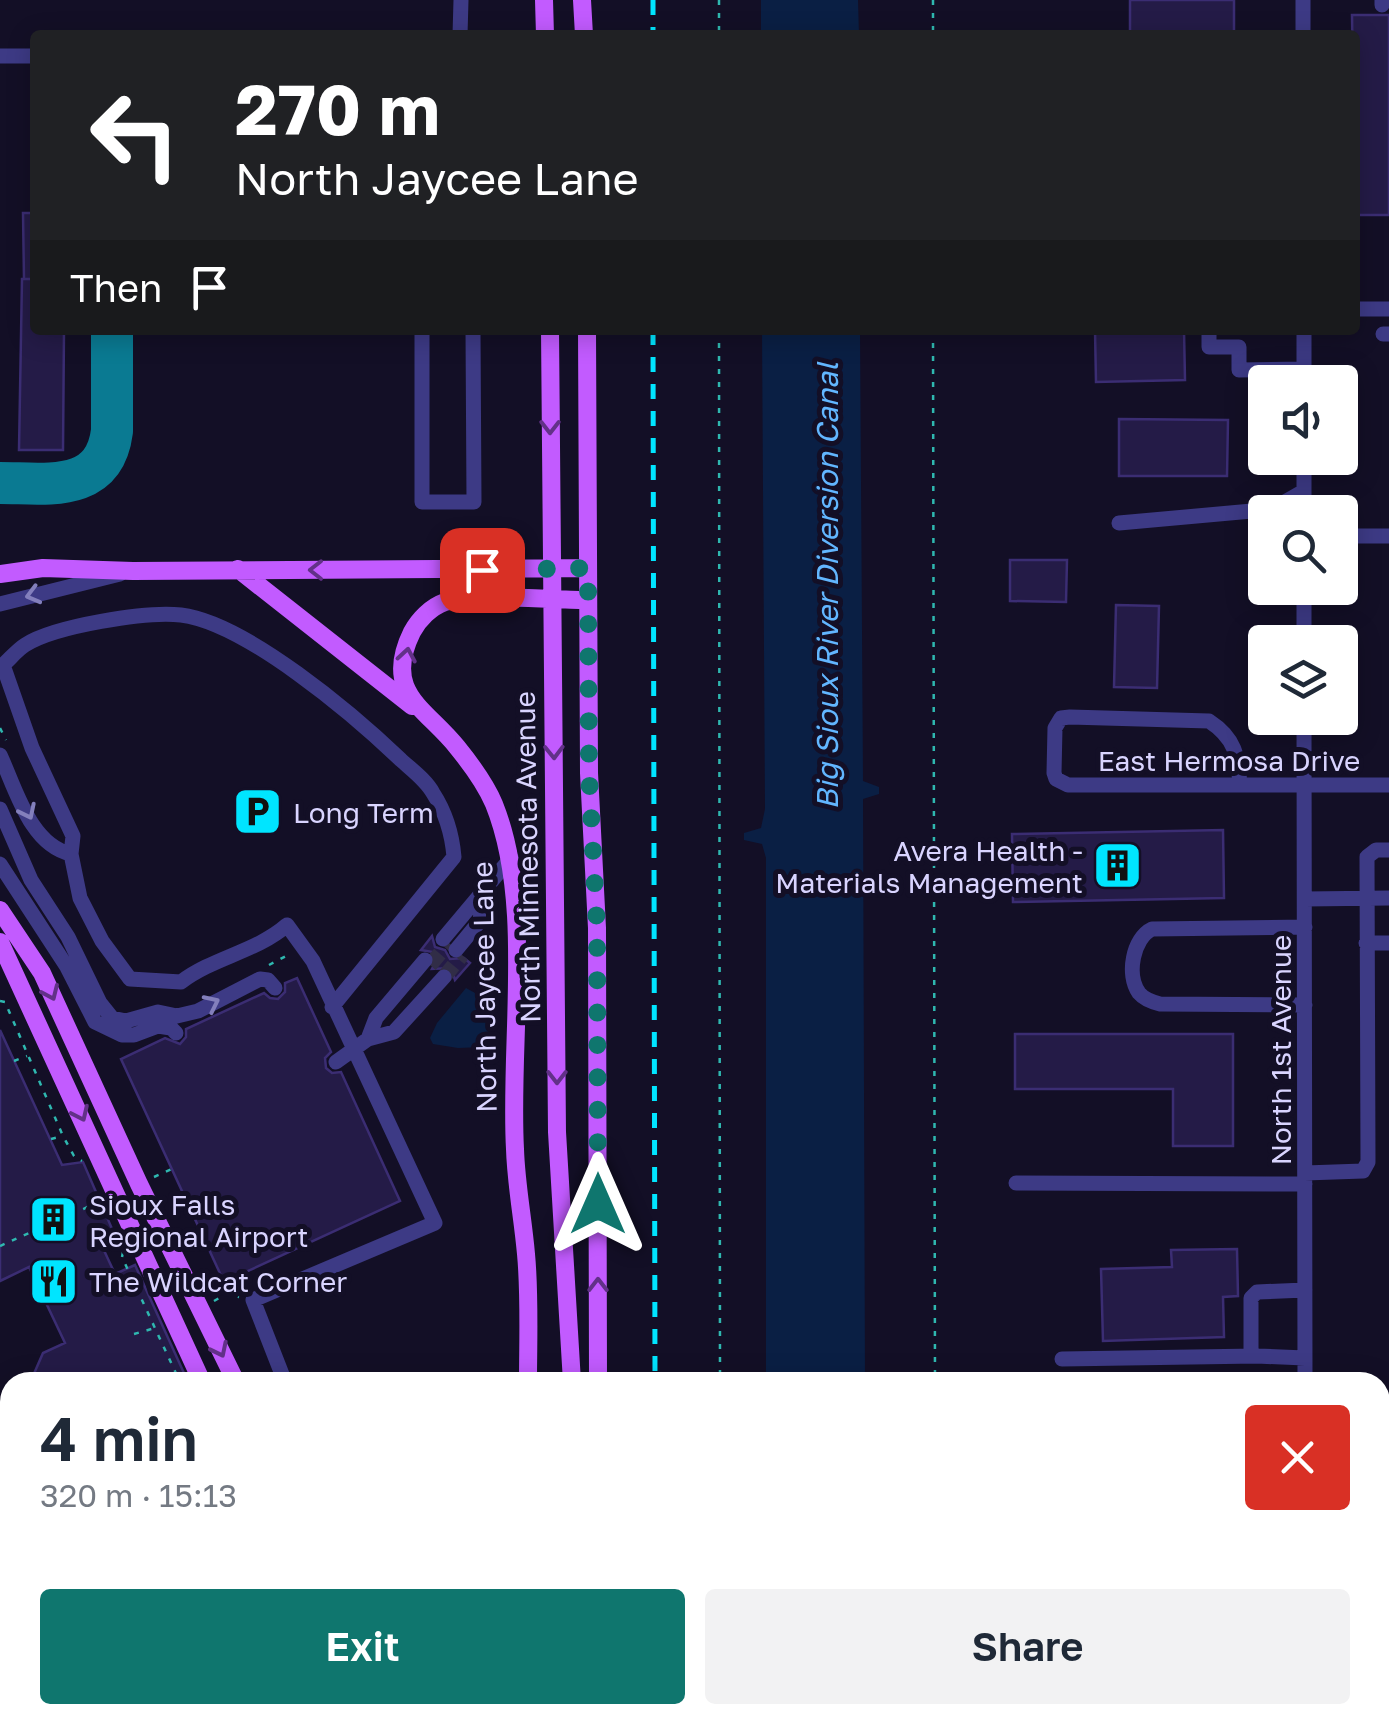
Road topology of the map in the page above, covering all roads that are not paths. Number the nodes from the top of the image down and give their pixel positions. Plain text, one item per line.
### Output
1 (460, 0) edge
2 (544, 0) edge
3 (582, 0) edge
4 (1304, 0) edge
5 (460, 30) edge
6 (546, 30) edge
7 (584, 30) edge
8 (1304, 30) edge
9 (0, 56) edge
10 (30, 56) edge
11 (1389, 308) edge
12 (1360, 309) edge
13 (422, 335) edge
14 (472, 335) edge
15 (550, 335) edge
16 (587, 335) edge
17 (1209, 335) edge
18 (1304, 335) edge
19 (1304, 365) edge
20 (1248, 371) edge
21 (1304, 475) edge
22 (1304, 491) junction
23 (1304, 495) edge
24 (1118, 523) dead end
25 (1358, 536) edge
26 (1389, 536) edge
27 (551, 568) junction
28 (588, 568) junction
29 (238, 569) junction
30 (134, 571) junction
31 (0, 574) edge
32 (551, 600) junction
33 (588, 600) junction
34 (0, 604) edge
35 (424, 715) junction
36 (1304, 735) edge
37 (4, 750) edge
38 (1240, 785) junction
39 (1304, 785) junction
40 (1389, 785) edge
41 (0, 810) edge
42 (1389, 850) edge
43 (71, 854) junction
44 (512, 858) junction
45 (0, 864) edge
46 (483, 896) junction
47 (1366, 898) junction
48 (1389, 898) edge
49 (1305, 899) junction
50 (0, 910) edge
51 (1305, 928) junction
52 (0, 942) edge
53 (1366, 943) junction
54 (1389, 943) edge
55 (434, 969) tunnel mouth
56 (275, 988) dead end
57 (1305, 1006) junction
58 (332, 1007) junction
59 (176, 1033) dead end
60 (361, 1044) junction
61 (336, 1062) dead end
62 (1305, 1178) junction
63 (1016, 1183) dead end
64 (1305, 1290) junction
65 (1257, 1356) junction
66 (1062, 1358) dead end
67 (1305, 1358) junction
68 (197, 1372) edge
69 (231, 1372) edge
70 (281, 1372) edge
71 (528, 1372) edge
72 (571, 1372) edge
73 (598, 1372) edge
74 (1305, 1372) edge

1 - 5 street
2 - 6 main road
3 - 7 main road
4 - 8 street
9 - 10 street
11 - 12 street
13 - 14 street
15 -> 27 main road, North Minnesota Avenue
16 - 28 main road
17 - 20 street
18 - 19 street
21 - 22 street
22 - 23 street
22 - 24 street
25 - 26 street
27 - 28 main road
27 -> 29 main road
27 - 32 main road, North Minnesota Avenue
28 - 33 main road
29 - 30 main road
29 - 35 main road
30 - 31 main road
30 -> 34 street
32 - 33 main road, North Jaycee Lane
35 -> 32 main road, North Jaycee Lane
32 -> 72 main road, North Minnesota Avenue
73 -> 33 main road
35 - 44 main road, North Jaycee Lane
36 - 39 street, North 1st Avenue
37 -> 43 street
38 - 38 street, East Hermosa Drive
38 - 39 street, East Hermosa Drive
39 - 40 street, East Hermosa Drive
39 - 49 street, North 1st Avenue
41 -> 56 street
42 - 47 street
43 - 58 street
43 - 58 street
44 - 46 street
44 - 71 main road, North Jaycee Lane
45 - 59 street
46 - 46 street
47 - 48 street
47 - 49 street
47 - 53 street
49 - 51 street, North 1st Avenue
50 -> 69 main road
51 - 57 street, North 1st Avenue
51 - 57 street
52 -> 68 main road
53 - 54 street
53 - 62 street
55 - 60 street
57 - 62 street, North 1st Avenue
58 - 60 street
60 - 61 street
60 - 70 street
62 - 63 street
62 - 64 street, North 1st Avenue
64 - 65 street
64 - 67 street, North 1st Avenue
65 - 66 street
65 - 67 street
67 - 74 street, North 1st Avenue

